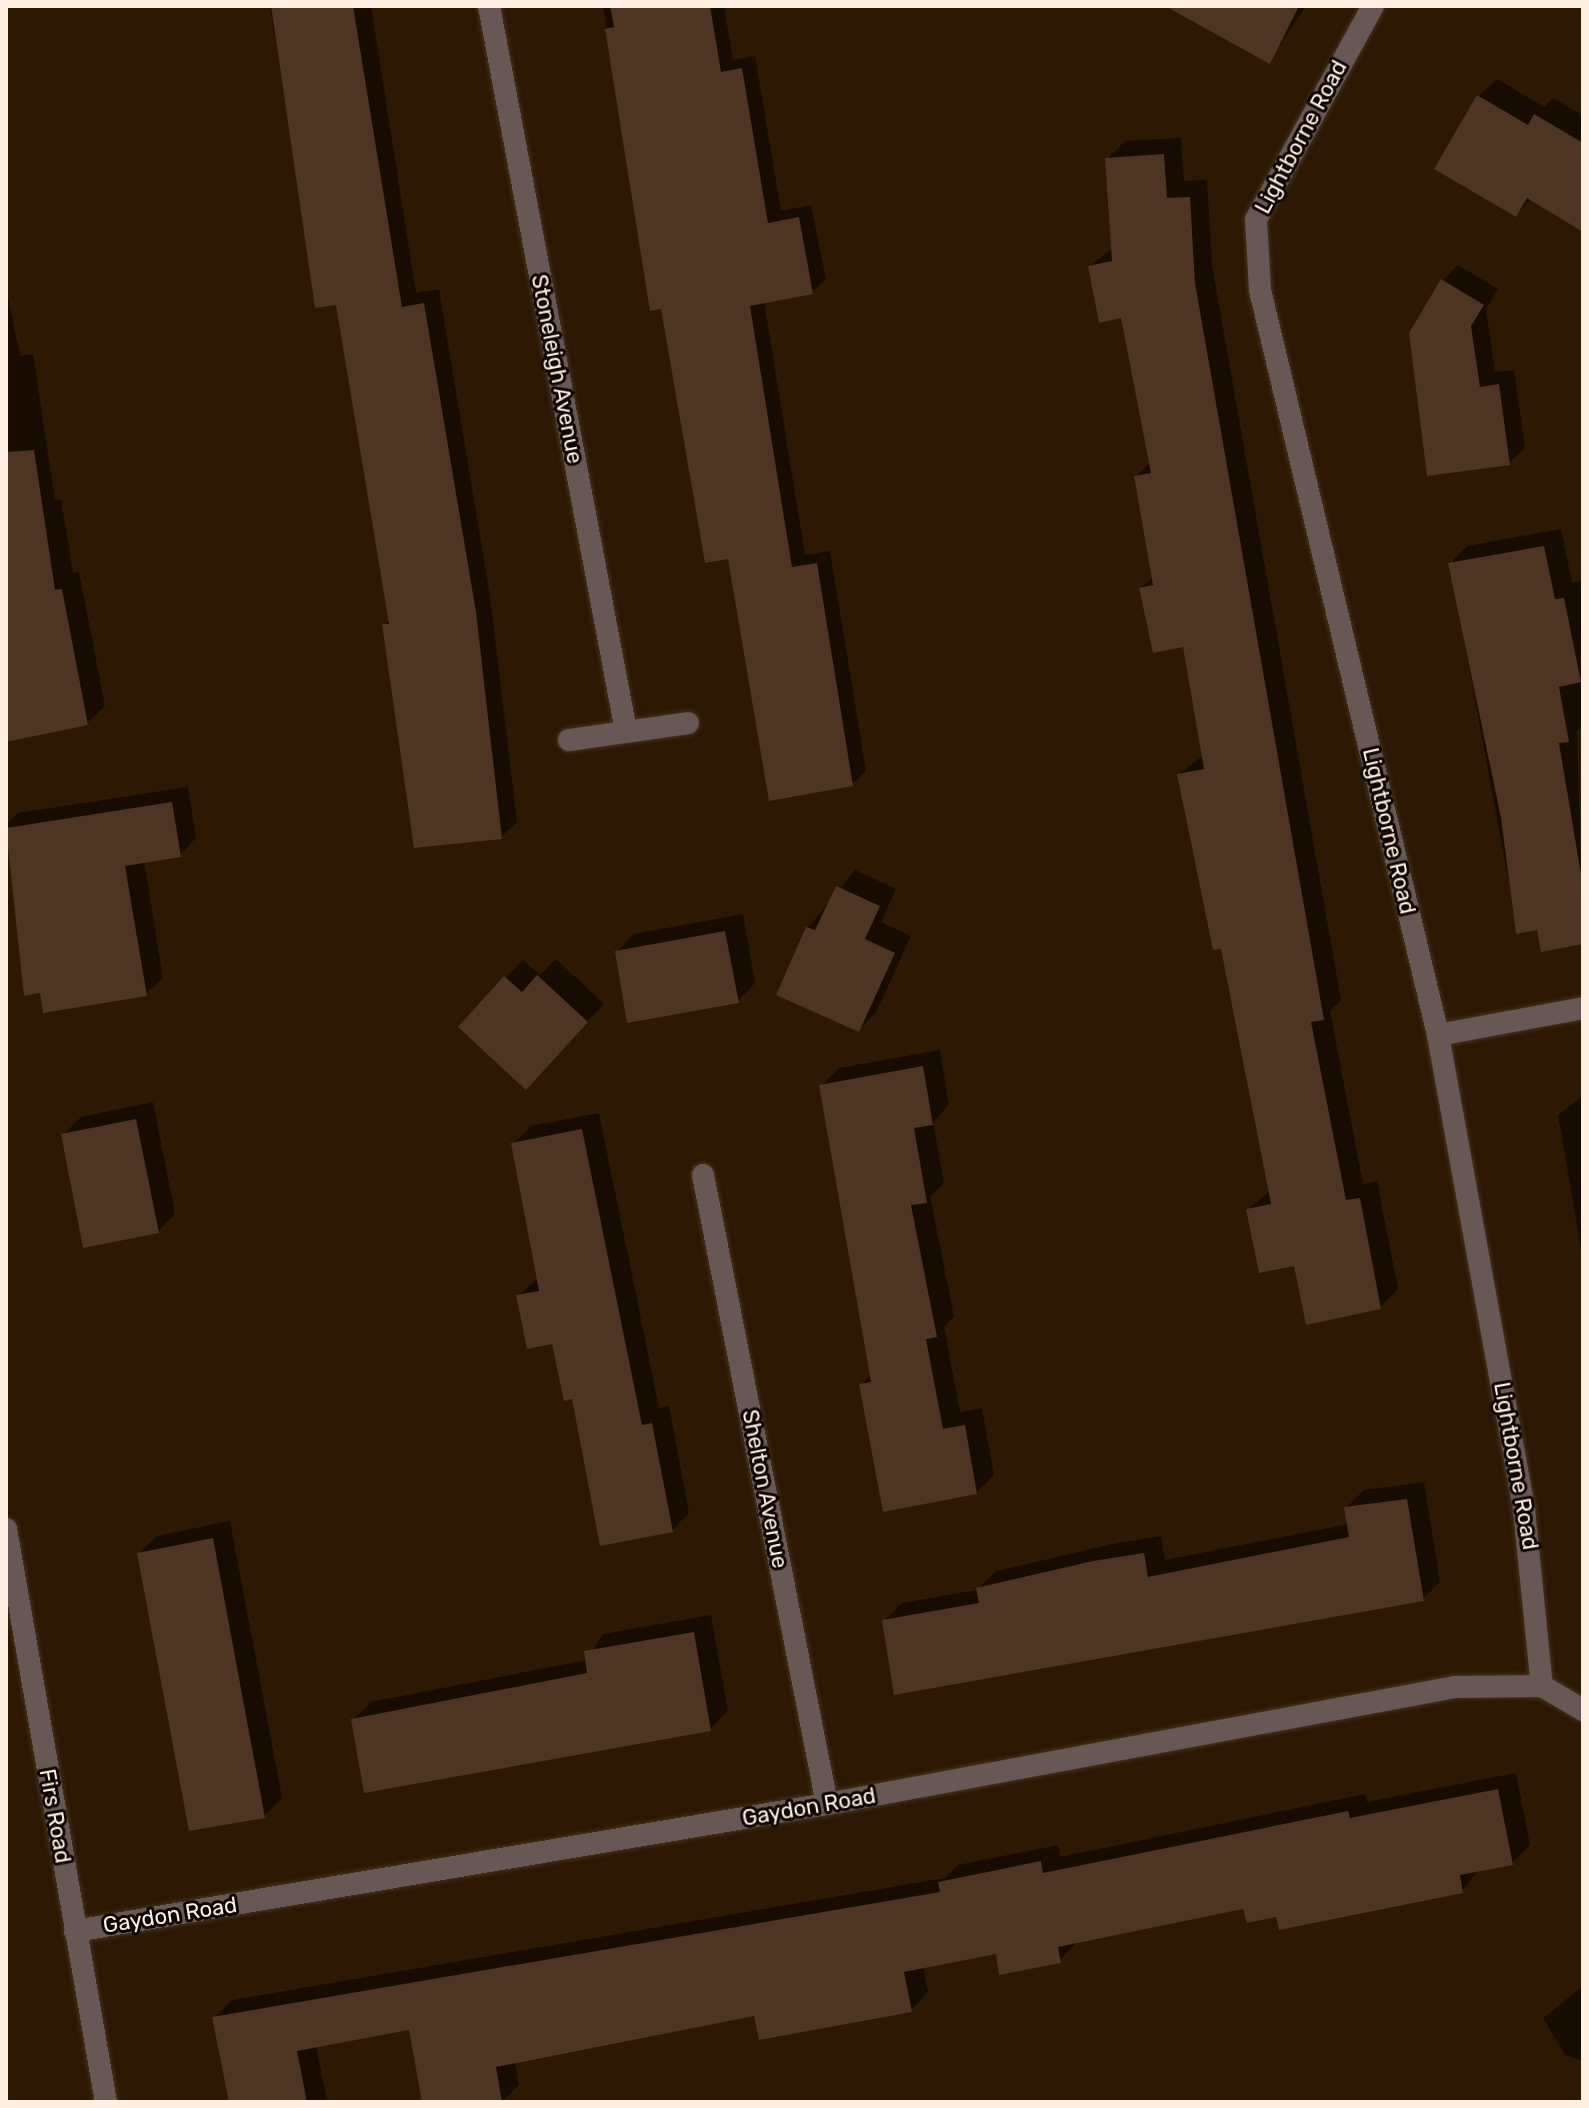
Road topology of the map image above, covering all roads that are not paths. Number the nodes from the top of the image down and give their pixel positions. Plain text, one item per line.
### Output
1 (489, 6) edge
2 (1373, 6) edge
3 (688, 723) dead end
4 (626, 731) junction
5 (569, 740) dead end
6 (1583, 1008) edge
7 (1438, 1035) junction
8 (703, 1175) dead end
9 (6, 1529) edge
10 (1542, 1686) junction
11 (1583, 1710) edge
12 (827, 1804) junction
13 (75, 1931) junction
14 (106, 2102) edge

1 - 4 street, Stoneleigh Avenue
2 - 7 street, Lightborne Road
3 - 4 street
4 - 5 street
6 - 7 street
7 - 10 street, Lightborne Road
8 - 12 street, Shelton Avenue
9 - 13 street, Firs Road
10 - 11 street
10 - 12 street, Gaydon Road
12 - 13 street, Gaydon Road
13 - 14 street, Firs Road

